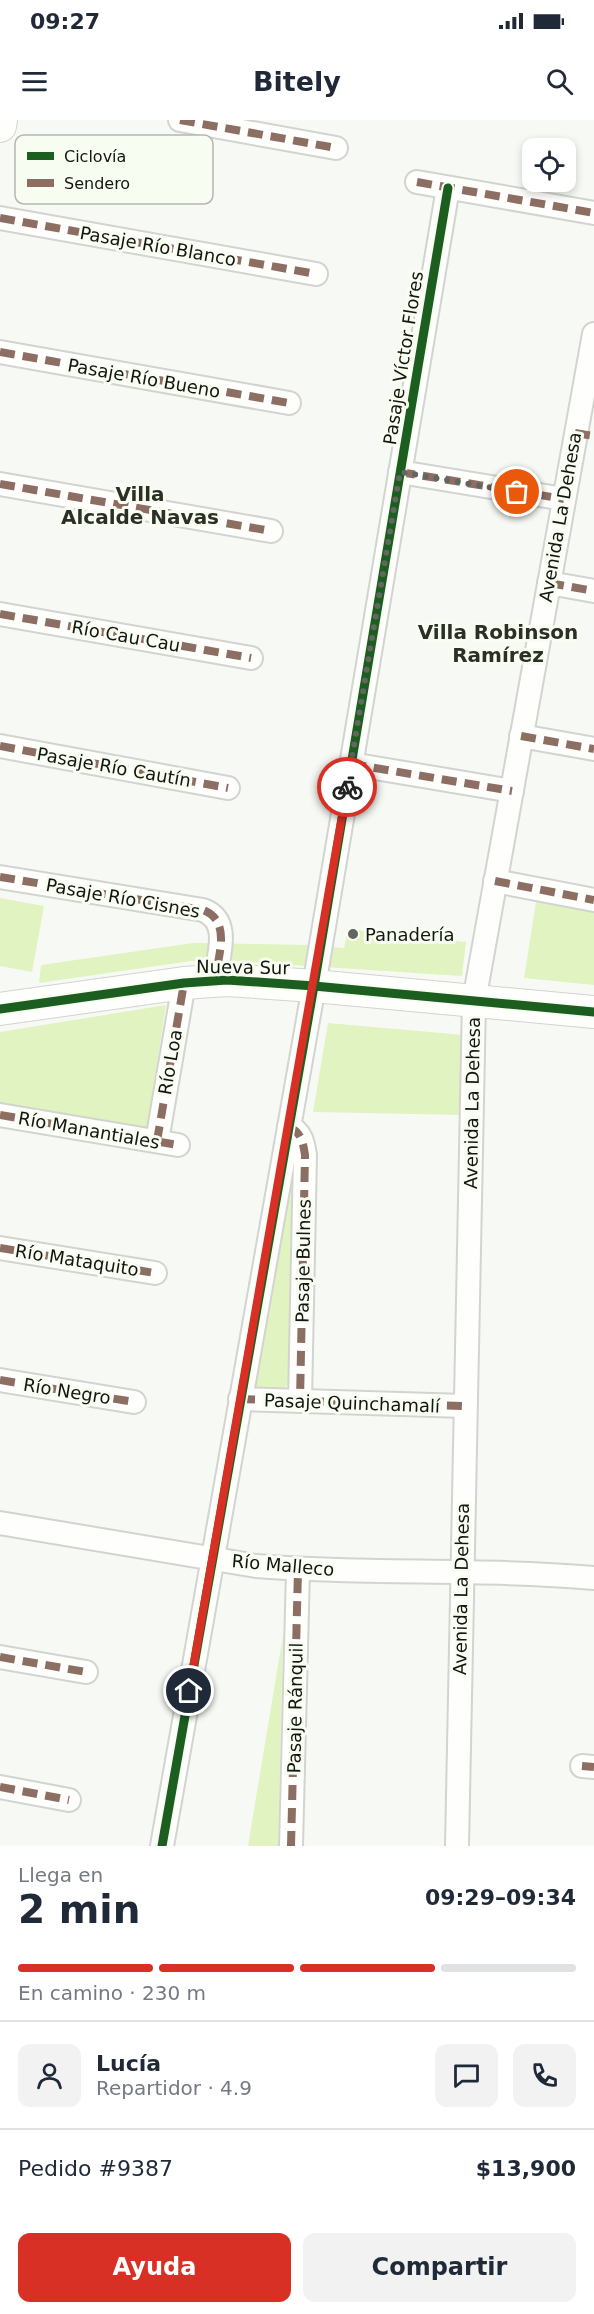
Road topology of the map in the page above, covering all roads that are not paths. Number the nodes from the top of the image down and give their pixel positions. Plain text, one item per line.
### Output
1 (1, 120) edge
2 (180, 120) edge
3 (0, 126) edge
4 (336, 148) dead end
5 (417, 182) dead end
6 (448, 188) junction
7 (594, 213) edge
8 (0, 218) edge
9 (316, 274) dead end
10 (594, 334) edge
11 (0, 352) edge
12 (289, 403) dead end
13 (585, 434) edge
14 (400, 472) junction
15 (0, 484) edge
16 (564, 499) junction
17 (271, 531) dead end
18 (549, 583) junction
19 (594, 591) edge
20 (0, 614) edge
21 (251, 658) dead end
22 (521, 736) junction
23 (0, 746) edge
24 (594, 749) edge
25 (351, 764) junction
26 (228, 788) dead end
27 (512, 791) junction
28 (0, 877) edge
29 (495, 881) junction
30 (594, 900) edge
31 (214, 980) junction
32 (184, 983) junction
33 (314, 986) junction
34 (474, 1001) junction
35 (0, 1009) edge
36 (594, 1012) edge
37 (0, 1115) edge
38 (289, 1127) junction
39 (168, 1143) joint
40 (0, 1248) edge
41 (155, 1273) dead end
42 (0, 1380) edge
43 (240, 1400) junction
44 (300, 1401) junction
45 (134, 1402) dead end
46 (465, 1406) junction
47 (0, 1523) edge
48 (212, 1558) junction
49 (298, 1569) junction
50 (461, 1572) junction
51 (594, 1578) edge
52 (0, 1657) edge
53 (86, 1672) dead end
54 (0, 1787) edge
55 (69, 1800) dead end
56 (162, 1846) edge
57 (291, 1846) edge
58 (457, 1846) edge

1 - 3 street
2 - 4 street
5 - 6 street
6 - 7 street
6 - 14 street, Pasaje Víctor Flores
8 - 9 street, Pasaje Río Blanco
10 - 13 street, Avenida La Dehesa
11 - 12 street, Pasaje Río Bueno
13 - 16 street, Avenida La Dehesa
14 - 16 street
14 - 25 street, Pasaje Víctor Flores
15 - 17 street
16 - 18 street, Avenida La Dehesa
18 - 19 street
18 - 22 street, Avenida La Dehesa
20 - 21 street, Río Cau Cau
22 - 24 street
22 - 27 street, Avenida La Dehesa
23 - 26 street, Pasaje Río Cautín
25 - 27 street
25 - 33 street, Pasaje Víctor Flores
27 - 29 street, Avenida La Dehesa
28 - 31 street, Pasaje Río Cisnes
29 - 30 street
29 - 34 street, Avenida La Dehesa
31 - 32 street, Nueva Sur
31 - 33 street, Nueva Sur
32 - 35 street, Nueva Sur
32 - 39 street, Río Loa
33 - 34 street, Nueva Sur
33 - 38 street, Pasaje Víctor Flores
34 - 36 street, Nueva Sur
34 - 46 street, Avenida La Dehesa
37 - 39 street, Río Manantiales
38 - 43 street, Pasaje Víctor Flores
38 - 44 street, Pasaje Bulnes
40 - 41 street, Río Mataquito
42 - 45 street, Río Negro
43 - 44 street, Pasaje Quinchamalí
43 - 48 street, Pasaje Víctor Flores
44 - 46 street, Pasaje Quinchamalí
46 - 50 street, Avenida La Dehesa
47 - 48 street, Río Malleco
48 - 49 street, Río Malleco
48 - 56 street, Pasaje Víctor Flores
49 - 50 street, Río Malleco
49 - 57 street, Pasaje Ránquil
50 - 51 street, Río Malleco
50 - 58 street, Avenida La Dehesa
52 - 53 street
54 - 55 street

